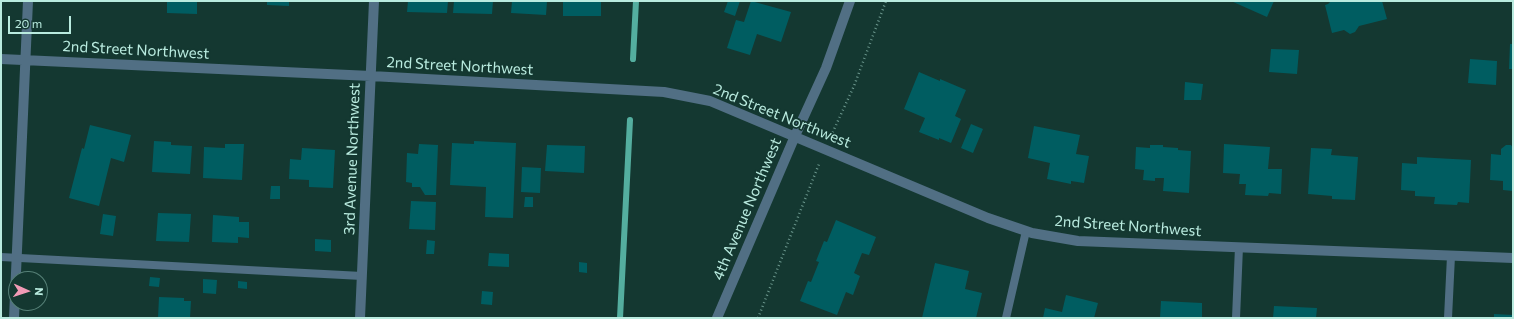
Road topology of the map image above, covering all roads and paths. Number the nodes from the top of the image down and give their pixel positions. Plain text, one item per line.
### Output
1 (28, 1) edge
2 (374, 1) edge
3 (850, 1) edge
4 (1, 59) edge
5 (25, 60) junction
6 (371, 76) junction
7 (795, 136) junction
8 (1026, 231) junction
9 (1239, 247) junction
10 (1451, 256) junction
11 (1, 257) edge
12 (17, 257) junction
13 (1513, 258) edge
14 (362, 276) junction
15 (14, 318) edge
16 (360, 318) edge
17 (717, 318) edge
18 (1006, 318) edge
19 (1236, 318) edge
20 (1448, 318) edge

1 - 5 street
2 - 6 street, 3rd Avenue Northwest
3 - 7 street, 4th Avenue Northwest
4 - 5 street, 2nd Street Northwest
5 - 6 street, 2nd Street Northwest
5 - 12 street
6 - 7 street, 2nd Street Northwest
6 - 14 street, 3rd Avenue Northwest
7 - 8 street, 2nd Street Northwest
7 - 17 street, 4th Avenue Northwest
8 - 9 street, 2nd Street Northwest
8 - 18 lane
9 - 10 street, 2nd Street Northwest
9 - 19 lane
10 - 13 street, 2nd Street Northwest
10 - 20 lane
11 - 12 lane
12 - 14 lane
12 - 15 street
14 - 16 street, 3rd Avenue Northwest

